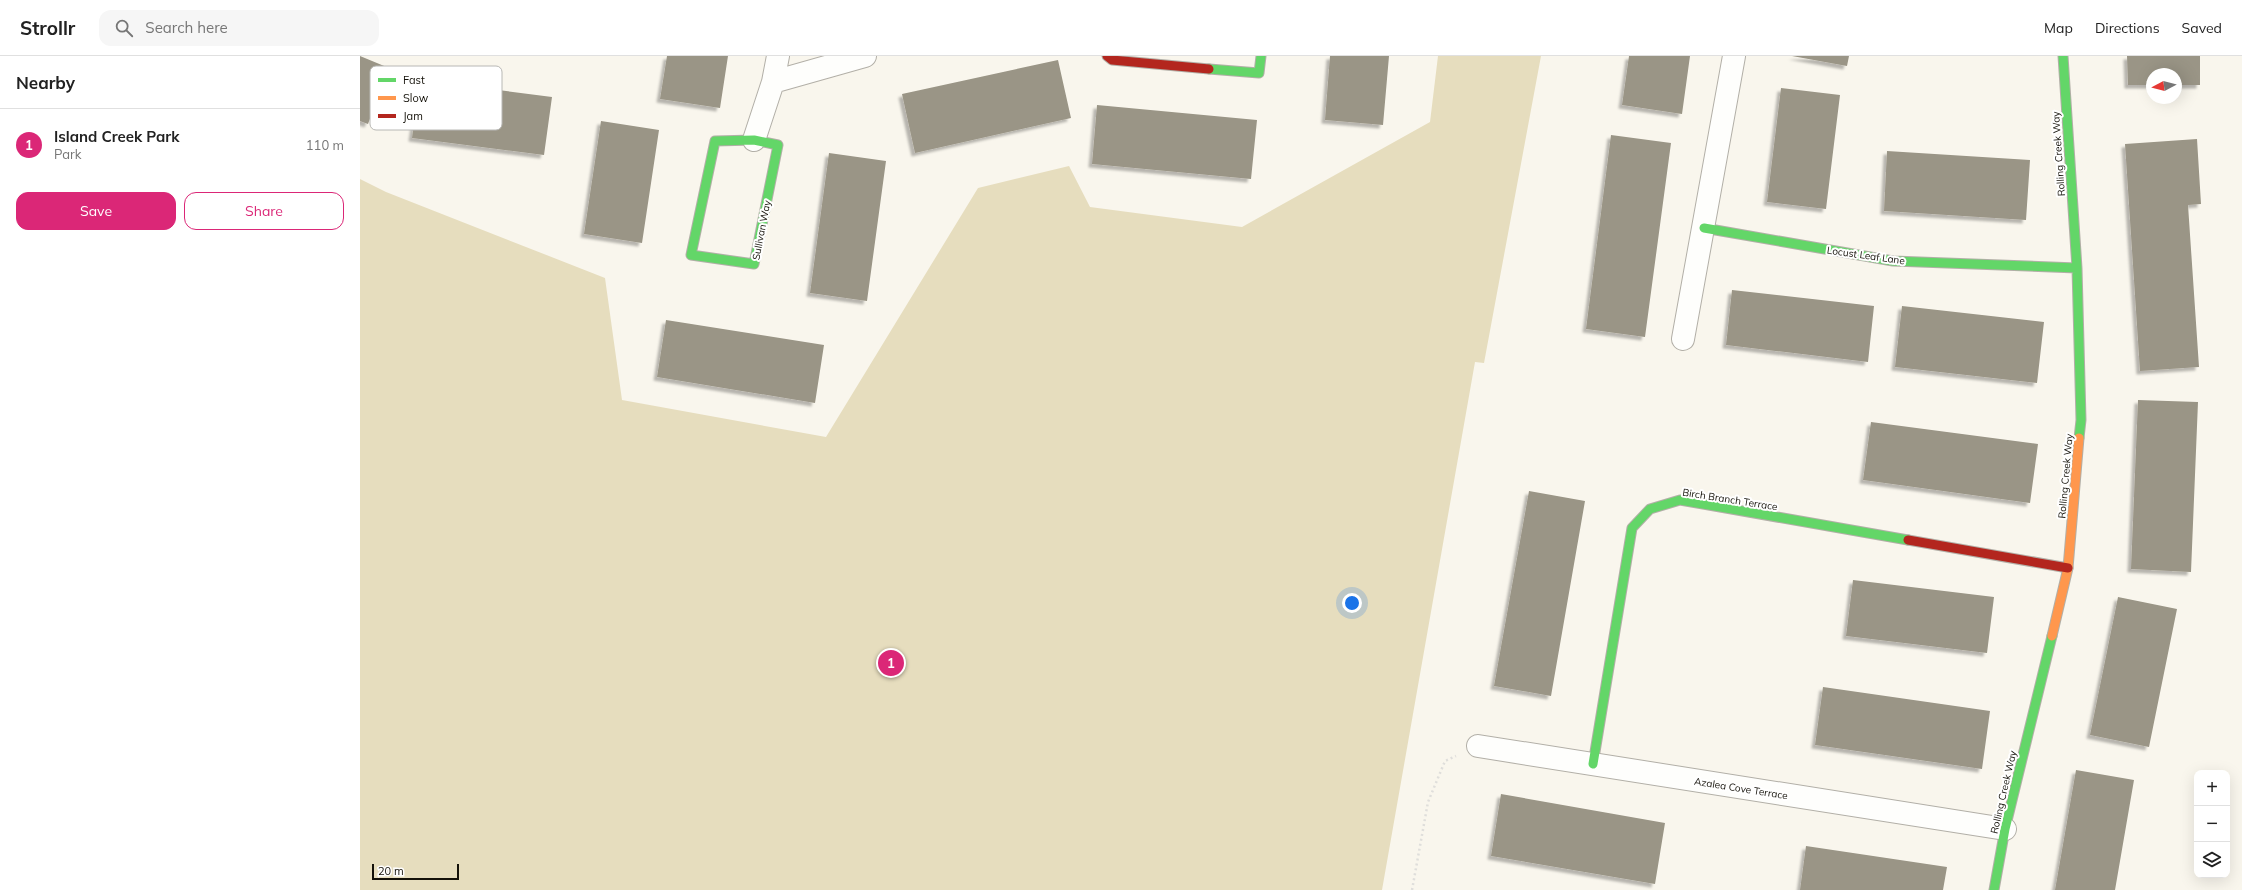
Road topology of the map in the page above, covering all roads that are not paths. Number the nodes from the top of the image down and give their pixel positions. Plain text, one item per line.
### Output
1 (778, 56) edge
2 (865, 56) edge
3 (1108, 56) edge
4 (1261, 56) edge
5 (1734, 56) edge
6 (2063, 56) edge
7 (773, 82) junction
8 (754, 140) junction
9 (1704, 228) junction
10 (2077, 268) junction
11 (1683, 339) dead end
12 (2068, 568) junction
13 (1478, 746) road end
14 (1593, 764) junction
15 (2005, 829) junction
16 (1994, 890) edge

1 - 7 street
2 - 7 street
3 - 4 street
5 - 9 street
6 - 10 street, Rolling Creek Way
7 - 8 street
8 - 8 street, Sullivan Way
9 - 10 street, Locust Leaf Lane
9 - 11 street
10 - 12 street, Rolling Creek Way
12 - 14 street, Birch Branch Terrace
12 - 15 street, Rolling Creek Way
13 - 14 street, Azalea Cove Terrace
14 - 15 street, Azalea Cove Terrace
15 - 16 street, Rolling Creek Way

